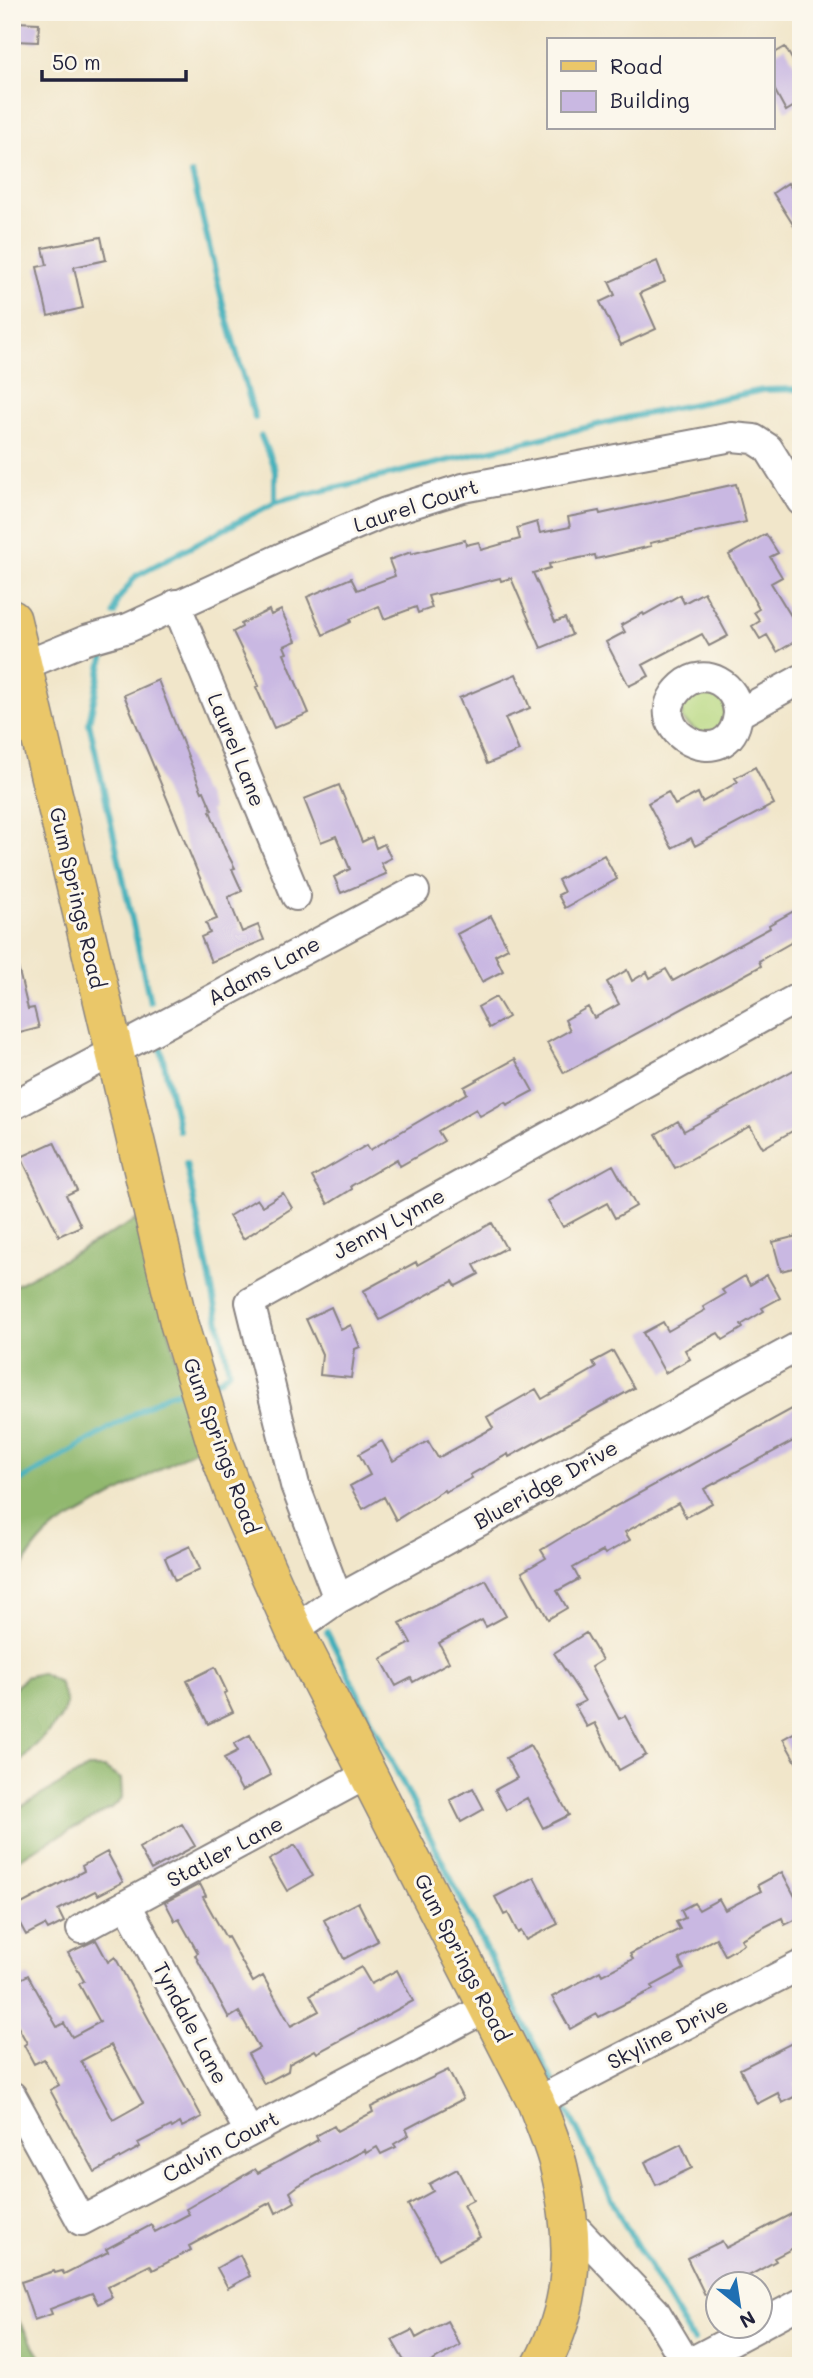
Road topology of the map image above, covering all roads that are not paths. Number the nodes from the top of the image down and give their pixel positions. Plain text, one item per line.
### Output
1 (801, 501) edge
2 (176, 604) junction
3 (17, 645) edge
4 (801, 678) edge
5 (738, 714) dead end
6 (415, 891) dead end
7 (296, 897) dead end
8 (801, 996) edge
9 (113, 1052) junction
10 (12, 1106) edge
11 (801, 1345) edge
12 (338, 1599) junction
13 (294, 1630) junction
14 (368, 1774) junction
15 (132, 1914) dead end
16 (81, 1929) dead end
17 (801, 1965) edge
18 (488, 2007) junction
19 (12, 2096) edge
20 (536, 2102) junction
21 (249, 2132) junction
22 (569, 2221) junction
23 (801, 2303) edge
24 (774, 2317) edge
25 (733, 2340) edge
26 (687, 2365) edge
27 (541, 2366) edge

1 - 2 street, Laurel Court
2 - 3 street, Laurel Court
2 - 7 street, Laurel Lane
3 - 9 main road, Gum Springs Road
4 - 5 street
6 - 9 street, Adams Lane
8 - 12 street, Jenny Lynne
9 - 10 street, Adams Lane
9 - 13 main road, Gum Springs Road
11 - 12 street, Blueridge Drive
12 - 13 street, Blueridge Drive
13 - 14 main road, Gum Springs Road
14 - 16 street, Statler Lane
14 - 18 main road, Gum Springs Road
15 - 21 street, Tyndale Lane
17 - 20 street, Skyline Drive
18 - 20 main road, Gum Springs Road
18 - 21 street, Calvin Court
19 - 21 street, Calvin Court
20 - 22 main road, Gum Springs Road
22 - 26 street
22 - 27 main road, Gum Springs Road
23 - 24 street
25 - 26 street

